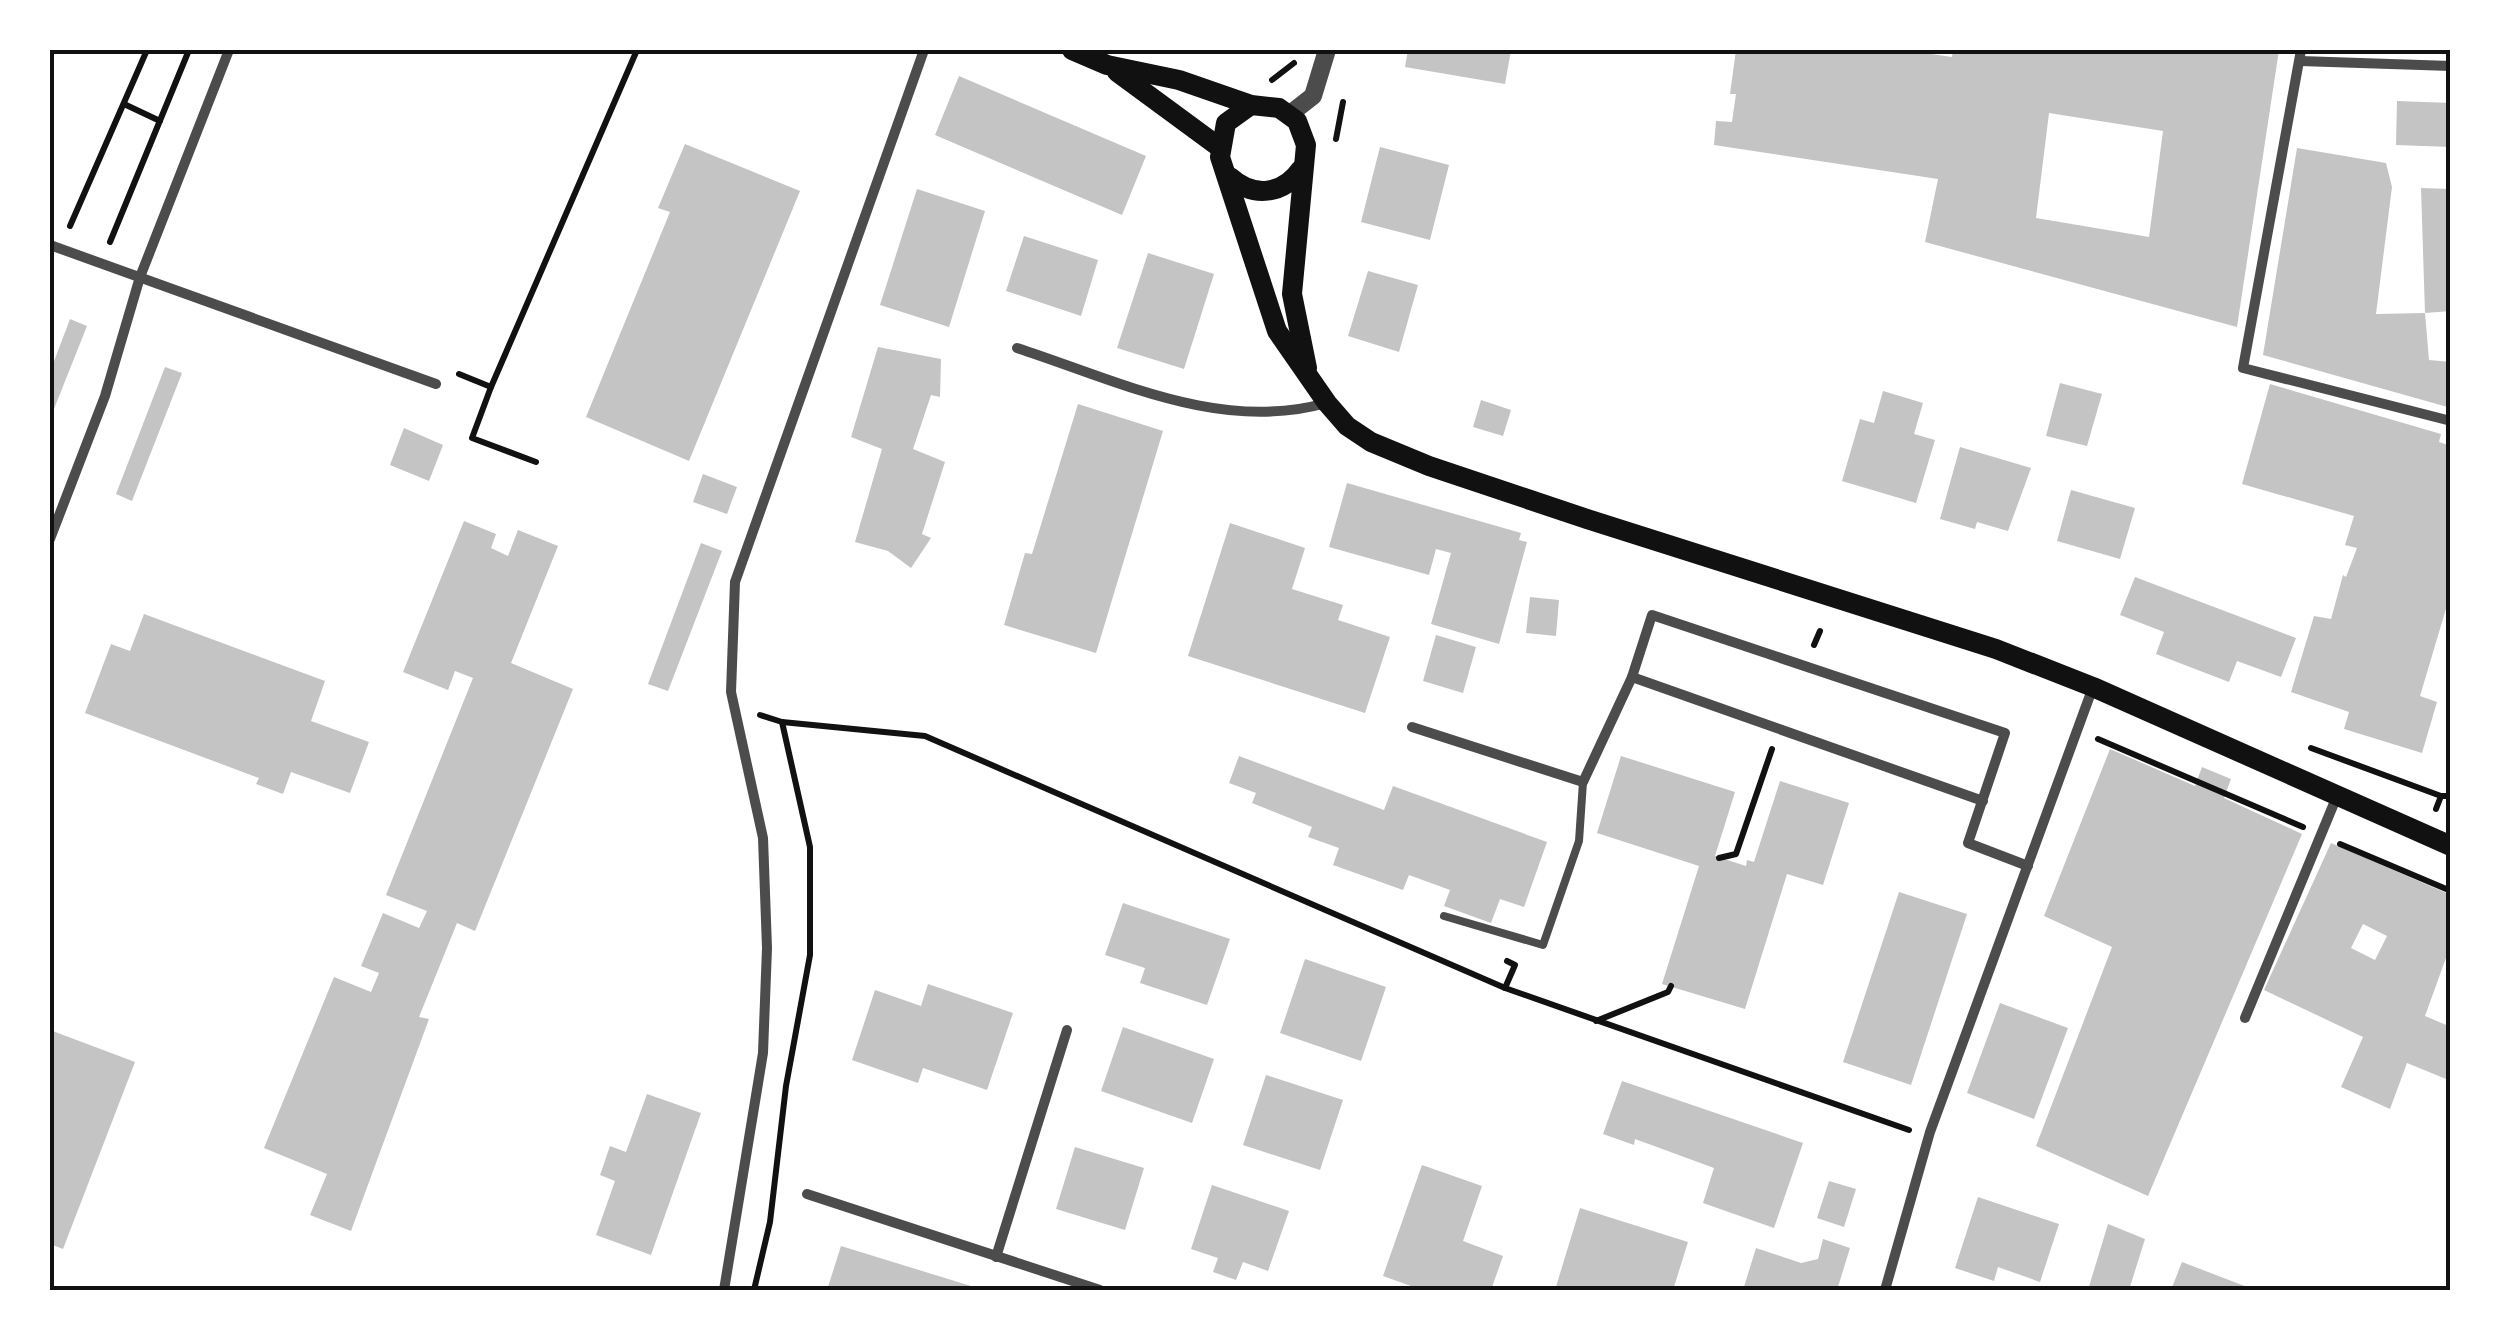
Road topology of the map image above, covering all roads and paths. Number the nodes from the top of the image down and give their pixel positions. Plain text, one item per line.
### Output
1 (147, 50) edge
2 (189, 50) edge
3 (229, 50) edge
4 (637, 50) edge
5 (924, 50) edge
6 (1072, 50) edge
7 (1327, 50) edge
8 (2300, 56) edge
9 (1107, 64) junction
10 (2451, 66) edge
11 (1346, 87) dead end
12 (124, 104) junction
13 (1252, 105) junction
14 (1290, 114) junction
15 (160, 121) junction
16 (1335, 142) dead end
17 (1219, 147) junction
18 (1301, 169) junction
19 (1230, 178) junction
20 (109, 243) dead end
21 (55, 246) edge
22 (140, 277) junction
23 (1017, 348) dead end
24 (1308, 375) junction
25 (436, 384) dead end
26 (491, 387) dead end
27 (1327, 403) junction
28 (2451, 421) edge
29 (472, 438) dead end
30 (536, 462) dead end
31 (50, 539) edge
32 (1632, 677) junction
33 (2092, 687) junction
34 (731, 692) junction
35 (782, 722) junction
36 (1412, 727) dead end
37 (2079, 731) junction
38 (2295, 742) dead end
39 (1583, 782) junction
40 (2337, 796) junction
41 (2441, 796) junction
42 (2451, 796) edge
43 (1983, 801) junction
44 (2435, 811) dead end
45 (2319, 844) junction
46 (2451, 846) edge
47 (2028, 866) junction
48 (2451, 891) edge
49 (1444, 916) dead end
50 (1670, 986) dead end
51 (2245, 1018) dead end
52 (1595, 1022) junction
53 (1066, 1030) dead end
54 (1928, 1140) junction
55 (744, 1174) junction
56 (776, 1182) junction
57 (806, 1194) joint
58 (996, 1257) junction
59 (724, 1290) edge
60 (754, 1290) edge
61 (1100, 1290) edge
62 (1886, 1290) edge

1 - 12 path
2 - 15 path
3 - 22 street
4 - 26 path
5 - 34 street
6 - 9 main road
7 - 14 street
8 - 10 street
8 - 28 street
9 - 13 main road
9 - 17 main road
11 - 16 path
12 - 15 path
12 - 21 path
13 - 14 main road
13 - 17 main road
14 - 18 main road
15 - 20 path
17 - 19 main road
18 - 19 main road
18 - 24 main road
19 - 24 main road
21 - 22 street
22 - 25 street
22 - 31 street
23 - 27 street
24 - 27 main road
27 - 33 main road
29 - 30 path
32 - 39 street
32 - 43 street
32 - 43 street
33 - 37 street
33 - 40 main road
34 - 35 path
34 - 55 street
35 - 52 path
35 - 56 path
36 - 39 street
37 - 45 path
37 - 47 street
38 - 41 path
39 - 49 lane
40 - 45 street
40 - 46 main road
41 - 42 path
41 - 44 path
43 - 47 street
45 - 48 path
45 - 51 street
47 - 54 street
50 - 52 path
52 - 54 path
53 - 58 street
54 - 62 street
55 - 56 path
55 - 59 street
56 - 57 path
56 - 60 path
57 - 58 street
58 - 61 street

